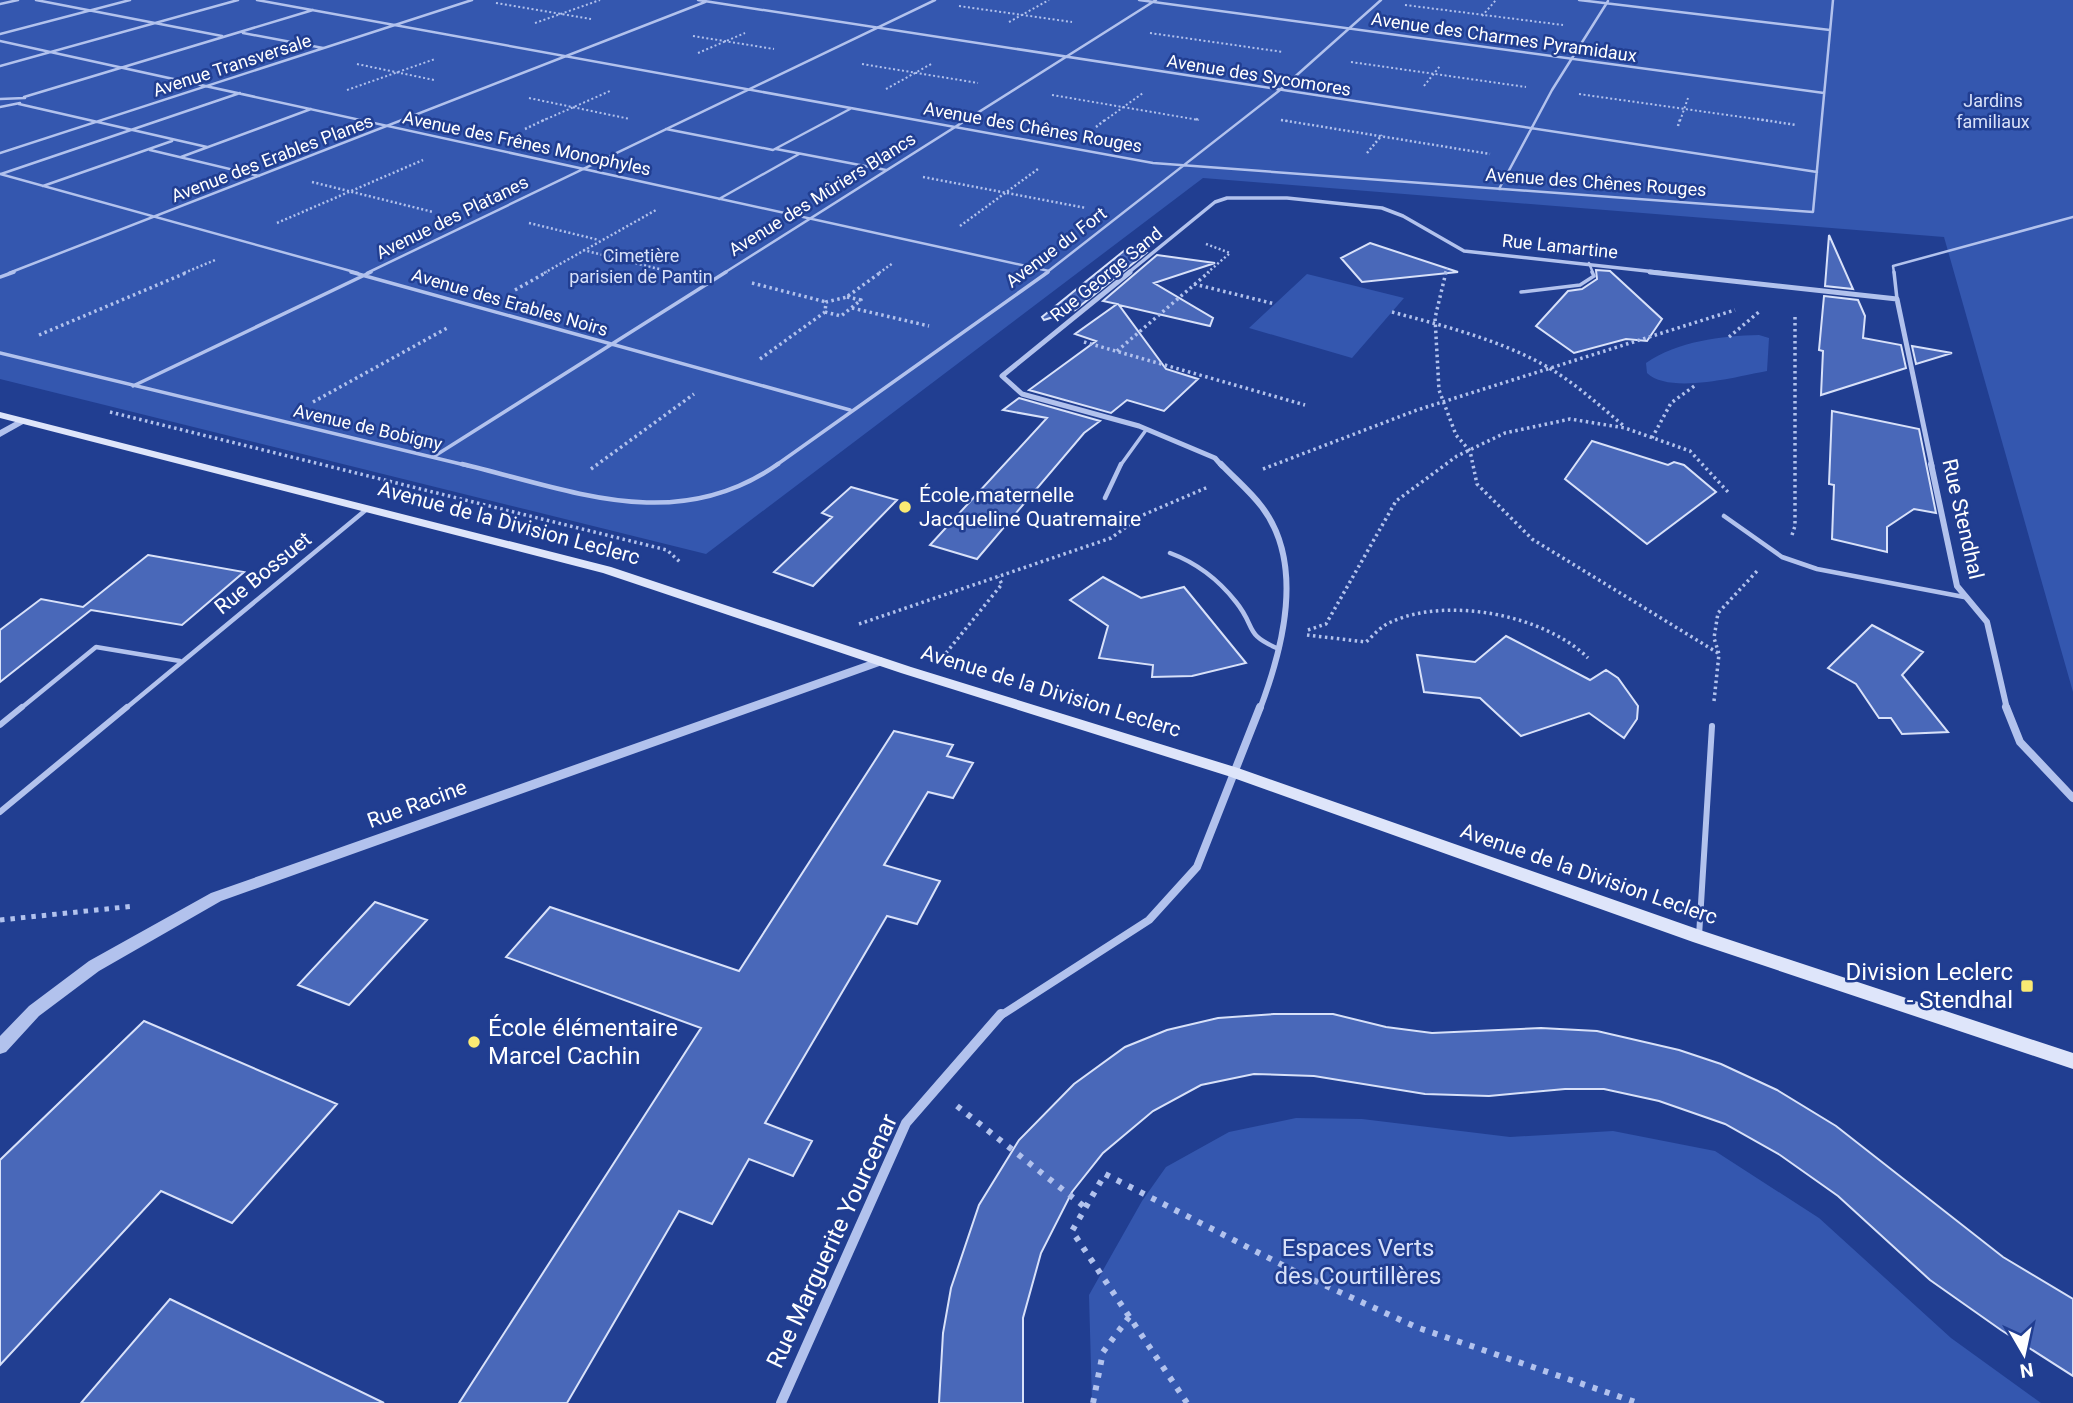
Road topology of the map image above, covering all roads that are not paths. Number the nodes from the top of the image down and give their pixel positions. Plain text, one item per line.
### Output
1 (18, 0) edge
2 (36, 0) edge
3 (130, 0) edge
4 (238, 0) edge
5 (257, 0) edge
6 (472, 0) edge
7 (698, 0) edge
8 (1139, 0) edge
9 (1381, 0) edge
10 (1579, 0) edge
11 (1833, 0) edge
12 (708, 1) edge
13 (933, 1) edge
14 (1155, 1) edge
15 (1607, 2) edge
16 (0, 4) edge
17 (314, 10) junction
18 (89, 11) junction
19 (153, 24) junction
20 (397, 24) junction
21 (877, 28) junction
22 (1349, 29) junction
23 (1830, 30) junction
24 (240, 32) junction
25 (0, 34) edge
26 (225, 37) junction
27 (0, 41) edge
28 (323, 48) junction
29 (49, 53) junction
30 (564, 56) junction
31 (1063, 57) junction
32 (1572, 58) junction
33 (0, 66) edge
34 (122, 68) junction
35 (207, 86) junction
36 (750, 89) junction
37 (1280, 90) junction
38 (241, 93) junction
39 (1824, 93) junction
40 (24, 97) junction
41 (1, 99) edge
42 (19, 104) junction
43 (0, 107) edge
44 (851, 108) junction
45 (311, 109) junction
46 (95, 122) junction
47 (386, 127) junction
48 (956, 127) junction
49 (1531, 128) junction
50 (132, 130) junction
51 (666, 130) junction
52 (174, 140) junction
53 (207, 148) junction
54 (148, 149) junction
55 (776, 149) junction
56 (0, 153) edge
57 (799, 153) junction
58 (181, 157) junction
59 (1184, 166) junction
60 (584, 169) junction
61 (886, 170) junction
62 (1817, 172) junction
63 (1, 174) edge
64 (259, 176) junction
65 (43, 186) junction
66 (1499, 188) junction
67 (1230, 197) joint
68 (719, 199) junction
69 (2073, 216) edge
70 (154, 217) junction
71 (807, 218) junction
72 (1589, 263) junction
73 (1049, 271) junction
74 (362, 275) junction
75 (0, 277) edge
76 (1521, 292) dead end
77 (1897, 299) junction
78 (610, 345) junction
79 (0, 353) edge
80 (1002, 376) joint
81 (133, 386) junction
82 (850, 410) junction
83 (0, 415) edge
84 (22, 421) junction
85 (1146, 430) junction
86 (0, 434) edge
87 (433, 457) junction
88 (730, 492) joint
89 (1105, 498) dead end
90 (367, 509) junction
91 (1724, 516) road end
92 (1170, 553) dead end
93 (1964, 597) junction
94 (1279, 649) junction
95 (180, 661) junction
96 (881, 661) junction
97 (0, 725) edge
98 (1712, 726) road end
99 (1233, 772) junction
100 (2073, 799) edge
101 (0, 812) edge
102 (1699, 937) junction
103 (0, 1047) edge
104 (2073, 1061) edge
105 (781, 1403) edge

1 - 16 lane
2 - 18 lane
3 - 18 lane
4 - 19 lane
5 - 17 lane, Avenue des Chênes Rouges
6 - 20 lane, Avenue Transversale
7 - 12 lane, Avenue des Sycomores
8 - 14 lane, Avenue des Charmes Pyramidaux
9 - 22 lane, Avenue du Fort
10 - 15 lane
11 - 23 lane
12 - 21 lane, Avenue des Sycomores
12 - 30 lane, Avenue des Erables Planes
13 - 21 lane, Avenue des Platanes
14 - 22 lane, Avenue des Charmes Pyramidaux
14 - 31 lane, Avenue des Mûriers Blancs
15 - 23 lane
15 - 32 lane
17 - 20 lane, Avenue des Chênes Rouges
17 - 24 lane
18 - 19 lane
18 - 25 lane
19 - 26 lane
19 - 29 lane
20 - 28 lane, Avenue Transversale
20 - 30 lane, Avenue des Chênes Rouges
21 - 31 lane, Avenue des Sycomores
21 - 36 lane, Avenue des Platanes
22 - 32 lane, Avenue des Charmes Pyramidaux
22 - 37 lane, Avenue du Fort
23 - 39 lane
24 - 26 lane
24 - 28 lane
26 - 34 lane
27 - 29 lane, Avenue des Frênes Monophyles
28 - 35 lane, Avenue Transversale
29 - 33 lane
29 - 34 lane, Avenue des Frênes Monophyles
30 - 36 lane, Avenue des Chênes Rouges
30 - 47 lane, Avenue des Erables Planes
31 - 37 lane, Avenue des Sycomores
31 - 48 lane, Avenue des Mûriers Blancs
32 - 39 lane, Avenue des Charmes Pyramidaux
32 - 49 lane
34 - 35 lane, Avenue des Frênes Monophyles
34 - 40 lane
35 - 38 lane, Avenue des Frênes Monophyles
35 - 46 lane, Avenue Transversale
36 - 44 lane, Avenue des Chênes Rouges
36 - 51 lane, Avenue des Platanes
37 - 49 lane, Avenue des Sycomores
37 - 59 lane, Avenue du Fort
38 - 45 lane, Avenue des Frênes Monophyles
38 - 50 lane
39 - 62 lane
40 - 41 lane
40 - 42 lane
42 - 43 lane
42 - 46 lane
44 - 48 lane, Avenue des Chênes Rouges
44 - 55 lane
45 - 47 lane, Avenue des Frênes Monophyles
45 - 53 lane
46 - 50 lane
46 - 56 lane, Avenue Transversale
47 - 60 lane, Avenue des Frênes Monophyles
47 - 64 lane, Avenue des Erables Planes
48 - 59 lane, Avenue des Chênes Rouges
48 - 61 lane, Avenue des Mûriers Blancs
49 - 62 lane, Avenue des Sycomores
49 - 66 lane
50 - 52 lane
50 - 63 lane
51 - 55 lane
51 - 60 lane, Avenue des Platanes
52 - 53 lane
52 - 54 lane
53 - 58 lane
54 - 58 lane
54 - 65 lane
55 - 57 lane
57 - 61 lane
57 - 68 lane
58 - 64 lane
59 - 66 lane, Avenue des Chênes Rouges
59 - 73 lane, Avenue du Fort
60 - 68 lane, Avenue des Frênes Monophyles
60 - 74 lane, Avenue des Platanes
61 - 71 lane, Avenue des Mûriers Blancs
62 - 66 lane, Avenue des Chênes Rouges
63 - 65 lane, Avenue des Erables Noirs
64 - 70 lane, Avenue des Erables Planes
65 - 70 lane, Avenue des Erables Noirs
67 - 72 street, Rue Lamartine
67 - 80 street, Rue George Sand
68 - 71 lane, Avenue des Frênes Monophyles
69 - 77 lane
70 - 74 lane, Avenue des Erables Noirs
70 - 75 lane, Avenue des Erables Planes
71 - 73 lane, Avenue des Frênes Monophyles
71 - 78 lane, Avenue des Mûriers Blancs
72 - 76 lane
72 - 77 street, Rue Lamartine
73 - 82 lane, Avenue du Fort
74 - 78 lane, Avenue des Erables Noirs
74 - 81 lane, Avenue des Platanes
77 - 93 street, Rue Stendhal
78 - 82 lane, Avenue des Erables Noirs
78 - 87 lane, Avenue des Mûriers Blancs
79 - 81 lane, Avenue de Bobigny
80 - 85 street, Rue Marguerite Yourcenar
81 - 87 lane, Avenue de Bobigny
82 - 88 lane, Avenue du Fort
83 - 84 main road, Avenue de la Division Leclerc
84 - 86 street
84 - 90 main road, Avenue de la Division Leclerc
85 - 89 lane
85 - 94 street, Rue Marguerite Yourcenar
87 - 88 lane, Avenue de Bobigny
90 - 95 lane, Rue Bossuet
90 - 96 main road, Avenue de la Division Leclerc
91 - 93 lane
92 - 94 lane
93 - 100 street, Rue Stendhal
94 - 99 street, Rue Marguerite Yourcenar
95 - 97 lane
95 - 101 lane, Rue Bossuet
96 - 99 main road, Avenue de la Division Leclerc
96 - 103 street, Rue Racine
98 - 102 lane
99 - 102 main road, Avenue de la Division Leclerc
99 - 105 street, Rue Marguerite Yourcenar
102 - 104 main road, Avenue de la Division Leclerc

